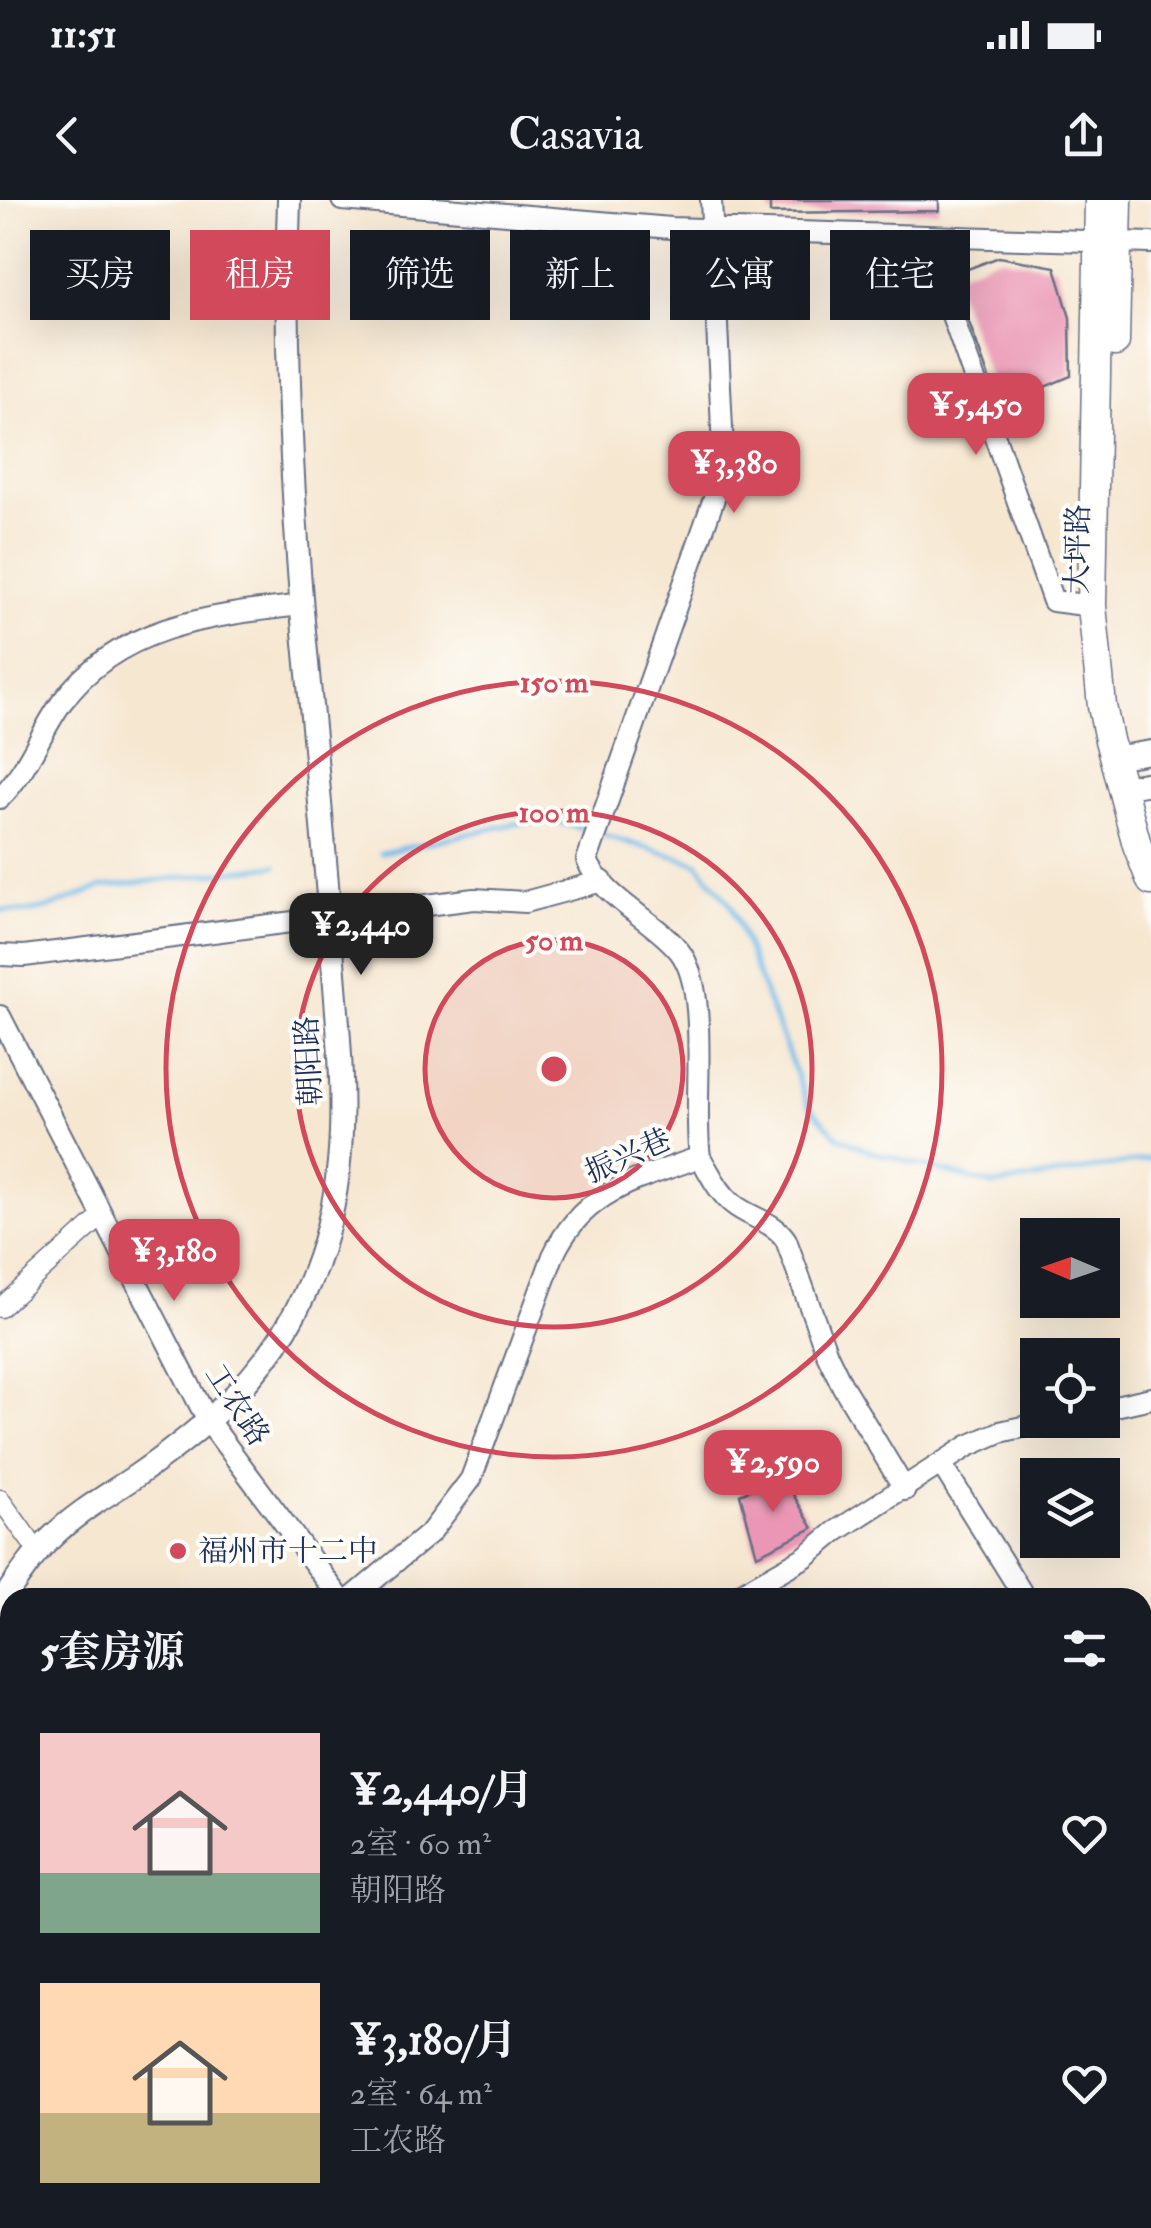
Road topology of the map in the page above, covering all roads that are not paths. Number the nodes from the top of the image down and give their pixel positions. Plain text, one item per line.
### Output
1 (289, 200) edge
2 (342, 200) edge
3 (711, 200) edge
4 (1099, 200) edge
5 (1118, 200) edge
6 (713, 230) joint
7 (970, 238) edge
8 (1108, 242) junction
9 (1151, 243) edge
10 (717, 320) edge
11 (954, 320) edge
12 (302, 605) junction
13 (1092, 606) junction
14 (1131, 755) edge
15 (1136, 786) edge
16 (0, 798) edge
17 (1151, 834) edge
18 (1151, 880) edge
19 (602, 881) junction
20 (330, 916) junction
21 (0, 955) edge
22 (0, 1016) edge
23 (700, 1158) junction
24 (102, 1216) junction
25 (0, 1308) edge
26 (1151, 1398) edge
27 (1120, 1405) edge
28 (208, 1422) junction
29 (1020, 1429) edge
30 (942, 1466) junction
31 (905, 1490) junction
32 (0, 1500) edge
33 (38, 1552) junction
34 (12, 1588) edge
35 (332, 1588) edge
36 (364, 1588) edge
37 (751, 1588) edge
38 (1019, 1588) edge

1 - 12 main road, 朝阳路
2 - 6 street
3 - 6 street
4 - 8 main road
5 - 8 main road, 大坪路
7 - 8 street
8 - 9 street
8 - 13 main road
8 - 14 main road, 大坪路
10 - 19 street
11 - 13 street
12 - 16 street
12 - 20 main road, 朝阳路
13 - 14 main road
14 - 15 main road, 大坪路
15 - 17 main road, 大坪路
15 - 18 main road
19 - 20 street
19 - 23 street
20 - 21 street
20 - 28 main road, 朝阳路
22 - 24 street, 工农路
23 - 31 street, 振兴巷
23 - 36 street, 振兴巷
24 - 25 street
24 - 28 street, 工农路
26 - 27 street
28 - 33 main road, 朝阳路
28 - 35 street, 工农路
29 - 30 street
30 - 31 street
30 - 38 street
31 - 37 street
32 - 33 street
33 - 34 main road, 朝阳路

